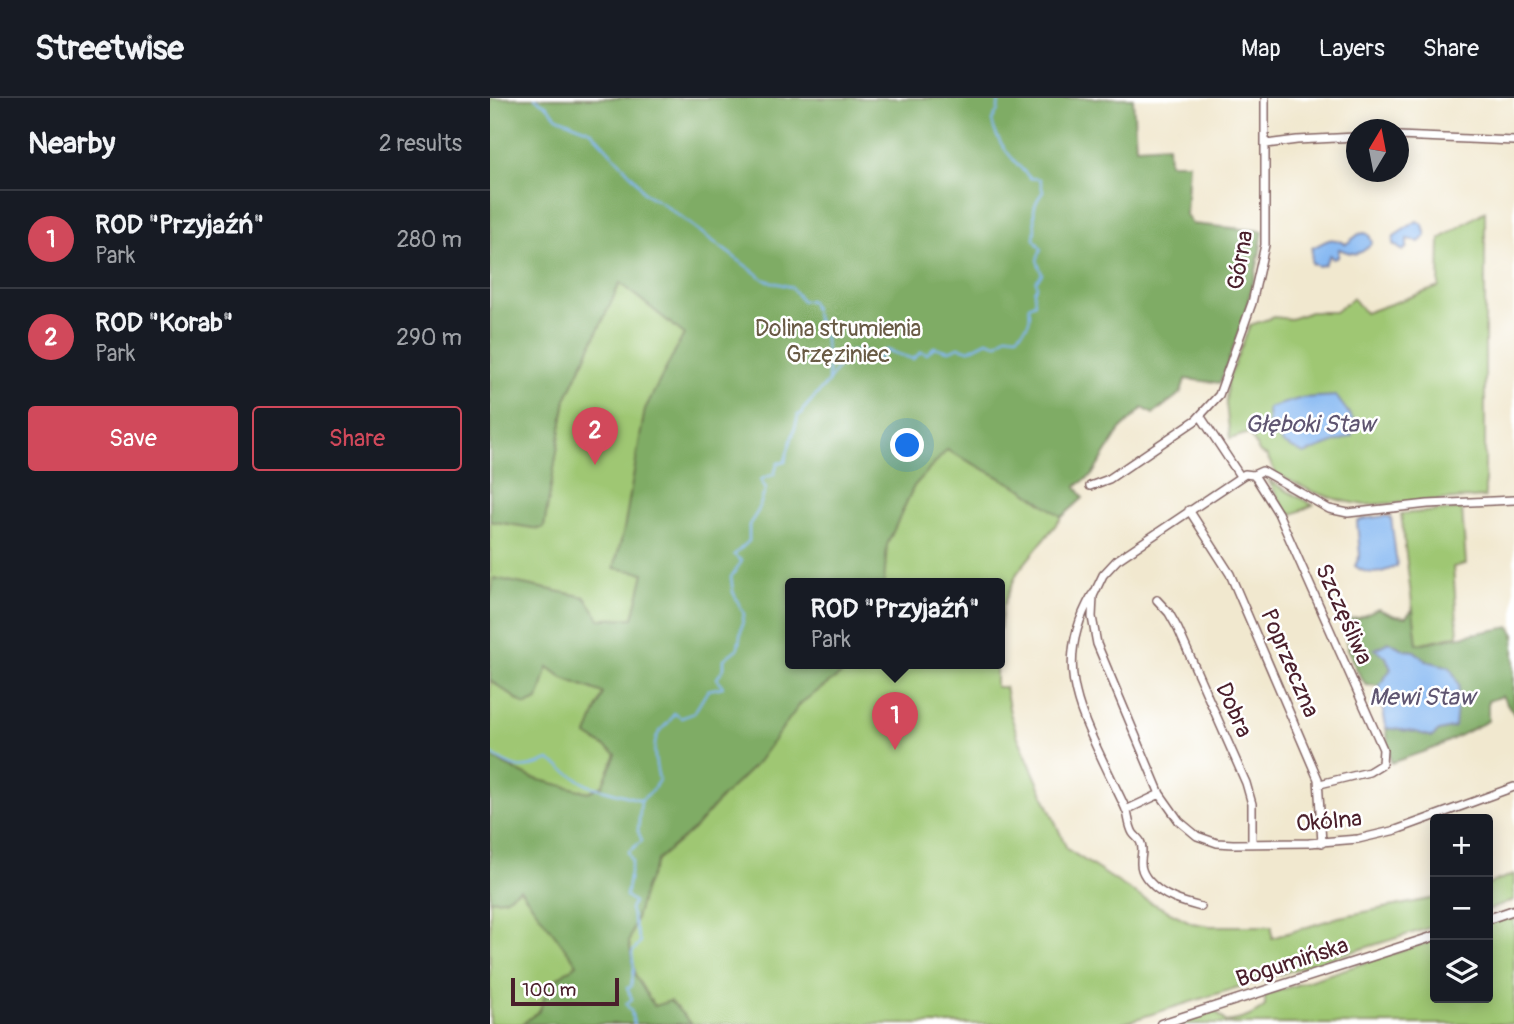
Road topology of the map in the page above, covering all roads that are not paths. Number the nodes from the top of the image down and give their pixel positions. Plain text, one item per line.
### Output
1 (1265, 98) edge
2 (1409, 136) edge
3 (1346, 138) edge
4 (1514, 141) edge
5 (1266, 145) junction
6 (1200, 416) junction
7 (1253, 475) junction
8 (1240, 476) junction
9 (1090, 486) dead end
10 (1514, 499) edge
11 (1189, 510) junction
12 (1095, 590) junction
13 (1157, 600) dead end
14 (1320, 784) junction
15 (1514, 787) edge
16 (1160, 794) junction
17 (1126, 810) junction
18 (1322, 843) junction
19 (1252, 844) junction
20 (1201, 907) dead end
21 (1514, 910) edge
22 (1493, 917) edge
23 (1430, 938) edge
24 (1161, 1024) edge

1 - 5 street, Górna
2 - 4 street
3 - 5 street
5 - 6 street, Górna
6 - 8 street
6 - 9 street, Górna
7 - 8 street
7 - 10 street
7 - 14 street, Szczęśliwa
8 - 11 street
11 - 12 street
11 - 14 street, Poprzeczna
12 - 16 street, Okólna
12 - 17 street
13 - 19 street, Dobra
14 - 18 street, Poprzeczna
15 - 18 street, Okólna
16 - 17 street
16 - 19 street, Okólna
17 - 20 street
18 - 19 street, Okólna
21 - 22 street
23 - 24 street, Bogumińska

